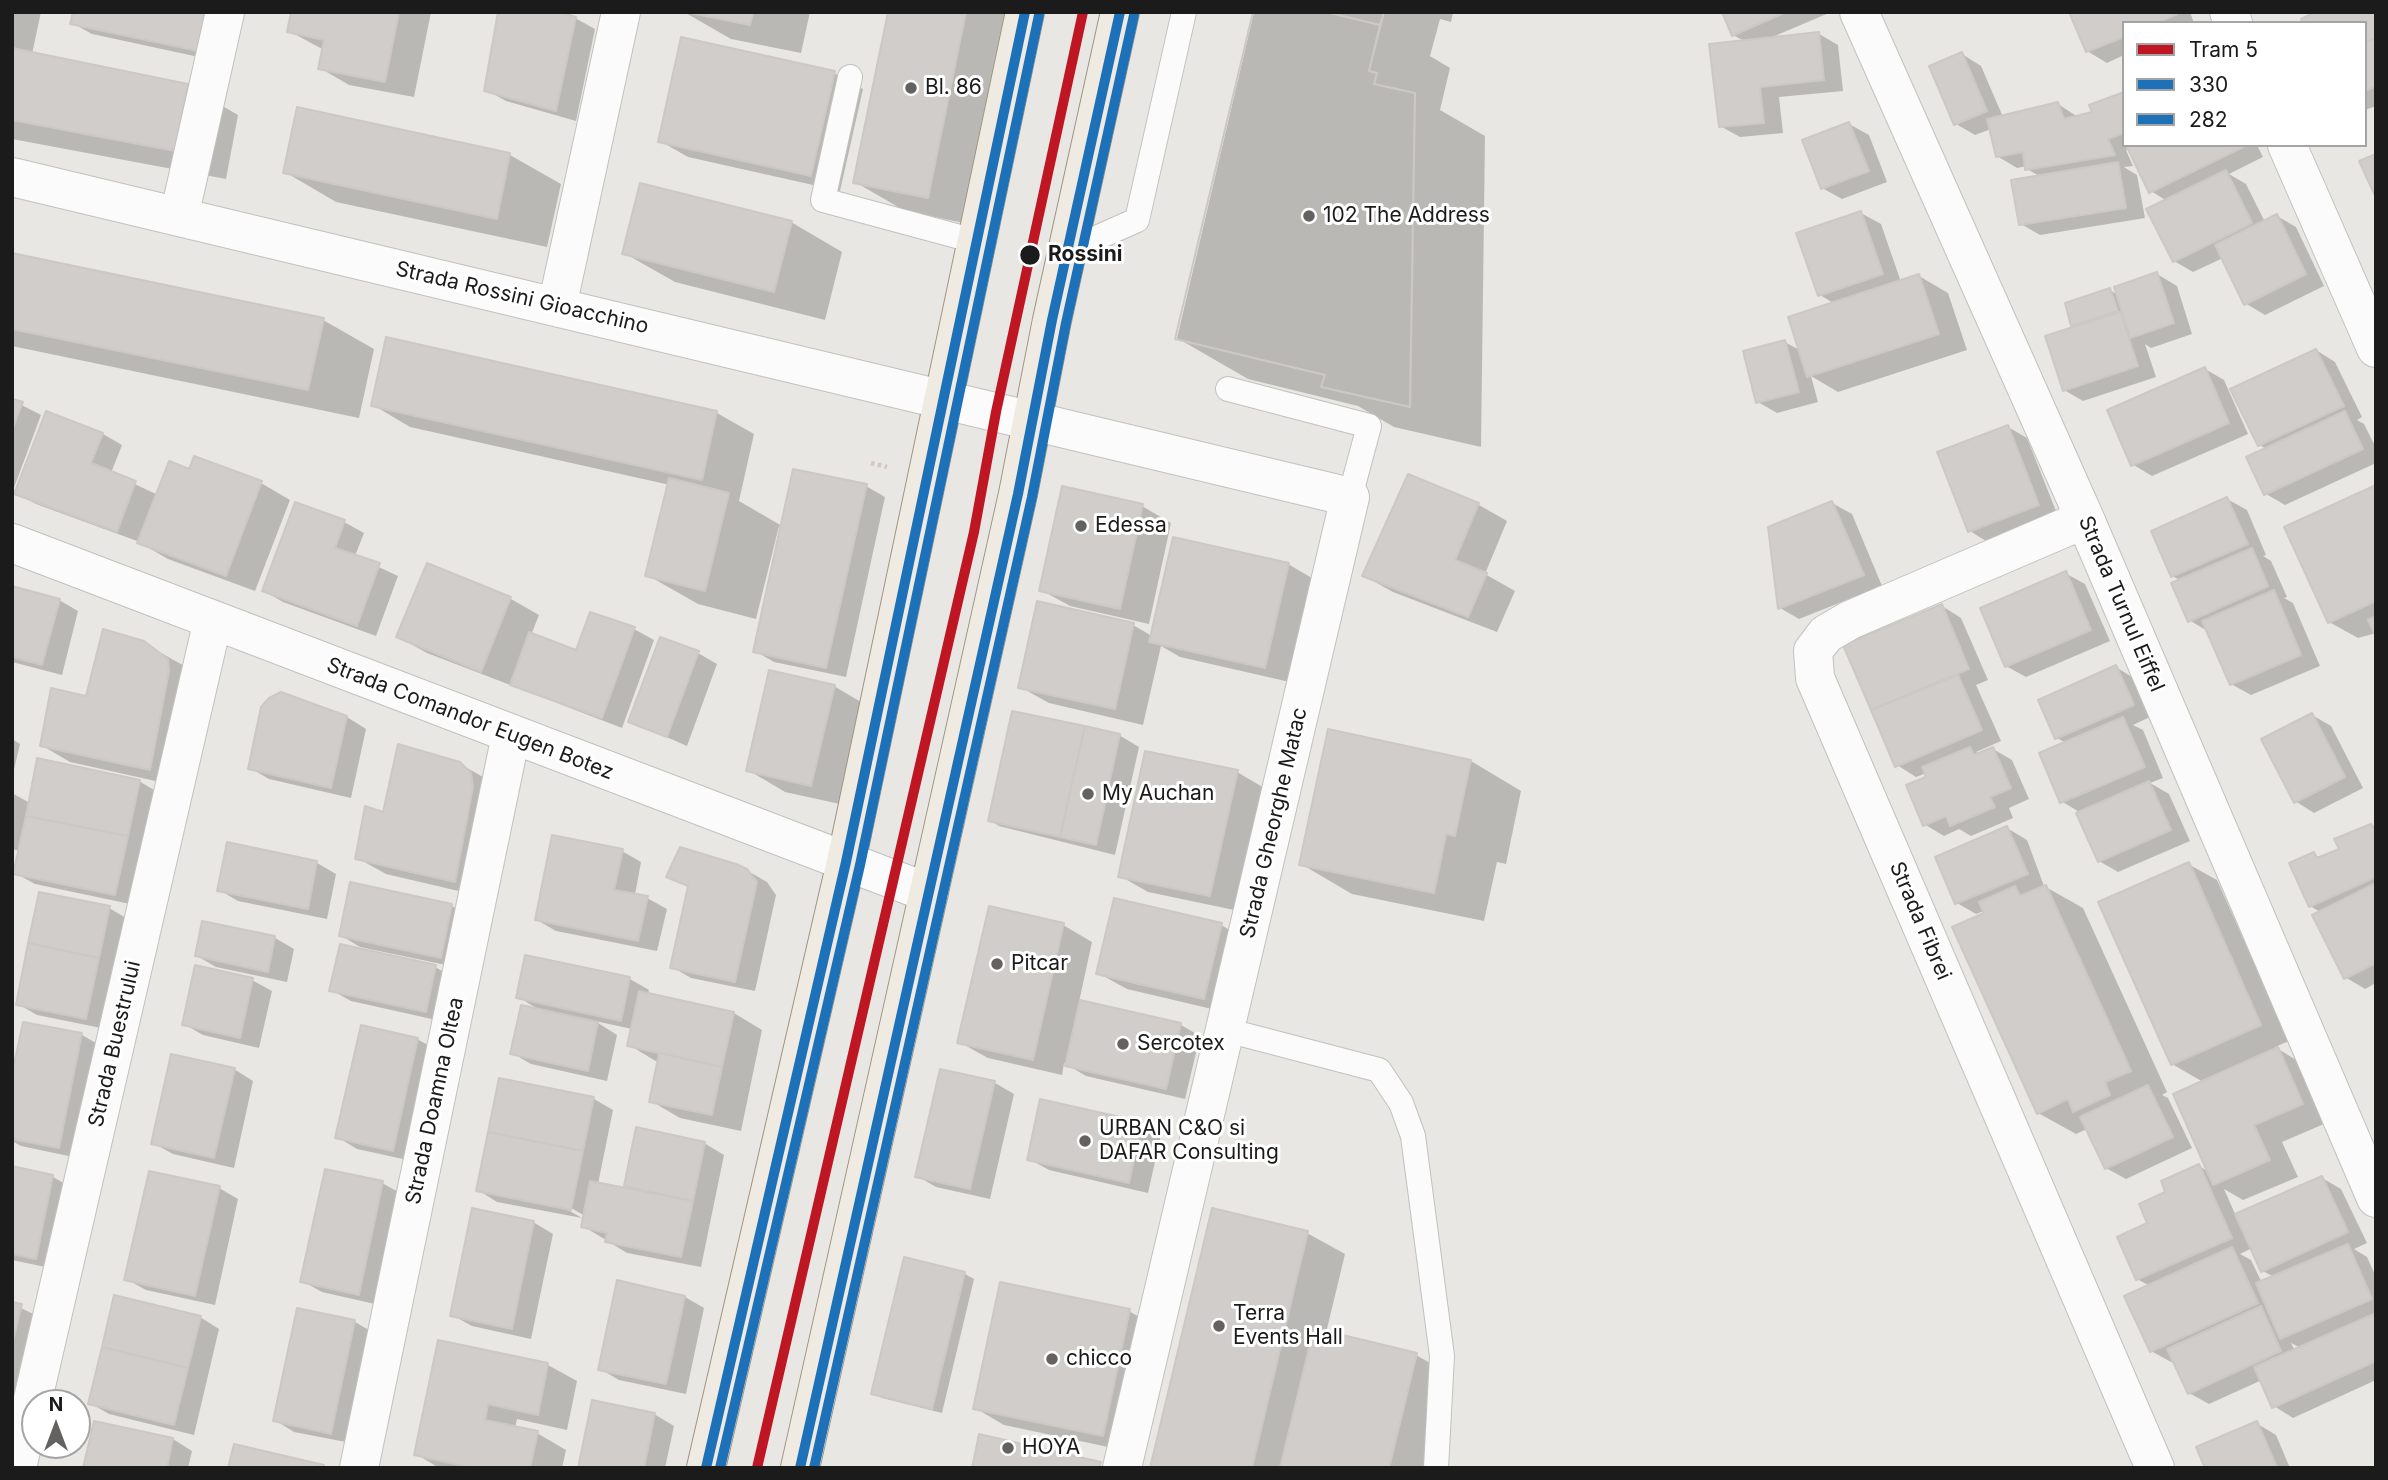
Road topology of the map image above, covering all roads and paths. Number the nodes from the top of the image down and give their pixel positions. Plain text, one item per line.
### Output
1 (225, 12) edge
2 (621, 12) edge
3 (1025, 12) edge
4 (1119, 12) edge
5 (1184, 12) edge
6 (1859, 12) edge
7 (850, 77) dead end
8 (2288, 147) edge
9 (12, 177) edge
10 (180, 217) junction
11 (975, 241) junction
12 (1067, 251) junction
13 (557, 307) junction
14 (2376, 348) edge
15 (1228, 389) dead end
16 (945, 400) junction
17 (1031, 421) junction
18 (1350, 497) junction
19 (2085, 519) junction
20 (12, 543) edge
21 (214, 620) junction
22 (511, 735) junction
23 (846, 862) junction
24 (929, 893) junction
25 (1226, 1030) junction
26 (2376, 1198) edge
27 (17, 1468) edge
28 (359, 1468) edge
29 (706, 1468) edge
30 (800, 1468) edge
31 (1122, 1468) edge
32 (1436, 1468) edge
33 (2155, 1468) edge

1 - 10 street
2 - 13 street
3 - 11 main road
4 - 12 main road
5 - 12 lane
6 - 19 street, Strada Turnul Eiffel
7 - 11 lane
8 - 14 street
9 - 10 street, Strada Rossini Gioacchino
10 - 13 street, Strada Rossini Gioacchino
11 - 16 main road
12 - 17 main road
13 - 16 street, Strada Rossini Gioacchino
15 - 18 lane
16 - 17 street, Strada Rossini Gioacchino
16 - 23 main road
17 - 18 street
17 - 24 main road
18 - 25 street, Strada Gheorghe Matac
19 - 26 street, Strada Turnul Eiffel
19 - 33 street, Strada Fibrei
20 - 21 street, Strada Comandor Eugen Botez
21 - 22 street, Strada Comandor Eugen Botez
21 - 27 street, Strada Buestrului
22 - 23 street, Strada Comandor Eugen Botez
22 - 28 street, Strada Doamna Oltea
23 - 24 street, Strada Comandor Eugen Botez
23 - 29 main road
24 - 30 main road
25 - 31 street, Strada Gheorghe Matac
25 - 32 lane

